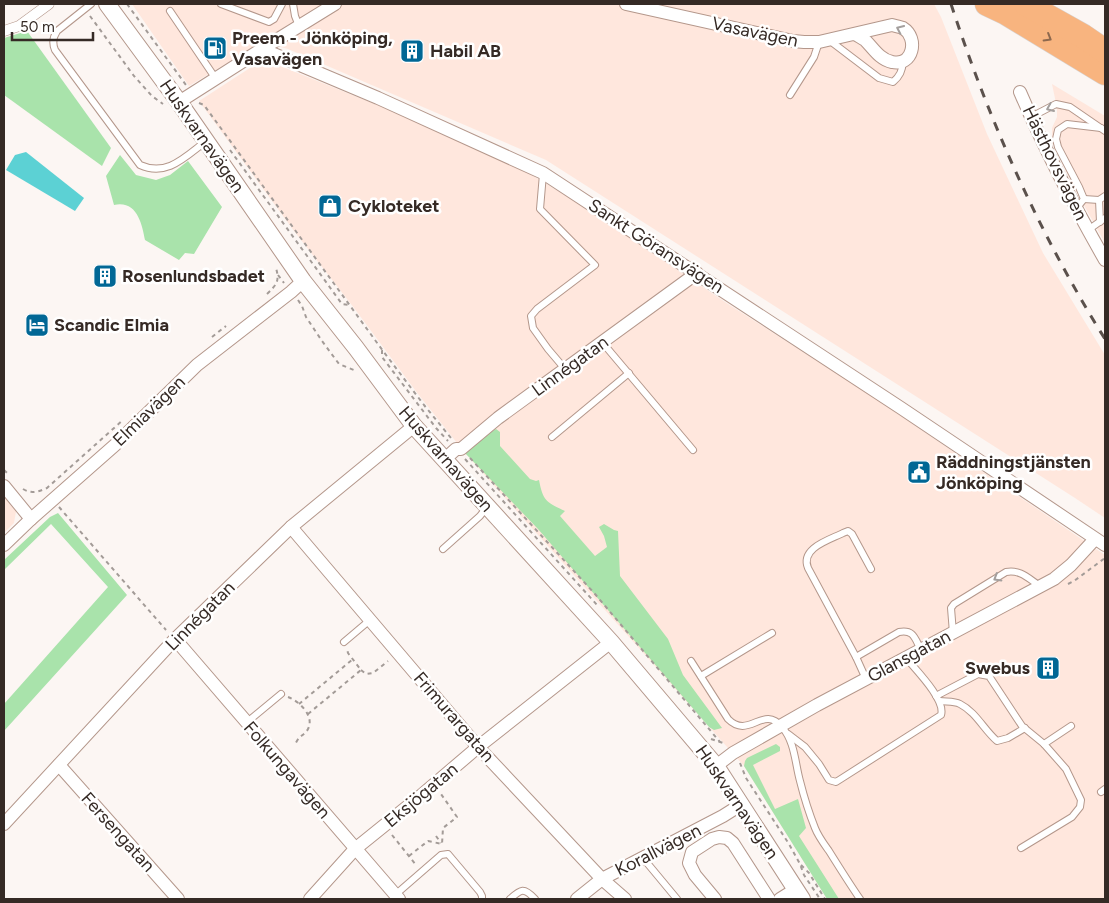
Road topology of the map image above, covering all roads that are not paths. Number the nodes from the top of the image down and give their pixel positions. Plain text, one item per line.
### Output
1 (49, 4) edge
2 (108, 4) edge
3 (221, 4) edge
4 (282, 4) edge
5 (293, 4) edge
6 (335, 4) edge
7 (626, 4) edge
8 (987, 4) edge
9 (1026, 4) edge
10 (88, 6) edge
11 (170, 11) dead end
12 (299, 26) junction
13 (4, 30) edge
14 (855, 34) junction
15 (823, 41) junction
16 (262, 49) junction
17 (1105, 51) edge
18 (903, 62) junction
19 (1105, 73) edge
20 (216, 79) junction
21 (1020, 92) dead end
22 (790, 95) dead end
23 (190, 100) junction
24 (1031, 117) junction
25 (1103, 130) edge
26 (206, 141) junction
27 (544, 173) junction
28 (1105, 196) edge
29 (1099, 200) junction
30 (1080, 204) junction
31 (1103, 220) edge
32 (1088, 230) junction
33 (1105, 260) edge
34 (697, 273) junction
35 (303, 281) junction
36 (602, 342) junction
37 (565, 369) junction
38 (628, 373) junction
39 (414, 426) junction
40 (552, 437) dead end
41 (693, 450) dead end
42 (454, 452) junction
43 (6, 481) edge
44 (487, 506) junction
45 (31, 519) junction
46 (291, 527) junction
47 (1100, 542) edge
48 (4, 544) edge
49 (443, 549) dead end
50 (870, 569) dead end
51 (1040, 586) junction
52 (370, 620) junction
53 (772, 633) dead end
54 (953, 633) junction
55 (175, 639) junction
56 (344, 642) road end
57 (611, 642) junction
58 (921, 650) junction
59 (856, 658) junction
60 (906, 658) junction
61 (691, 661) dead end
62 (701, 676) junction
63 (866, 679) junction
64 (281, 694) road end
65 (938, 698) junction
66 (246, 723) junction
67 (1072, 726) dead end
68 (1025, 728) junction
69 (784, 730) junction
70 (1044, 744) junction
71 (478, 747) junction
72 (59, 765) junction
73 (716, 766) junction
74 (742, 804) junction
75 (4, 824) edge
76 (1021, 848) dead end
77 (355, 849) junction
78 (643, 858) junction
79 (602, 879) junction
80 (799, 894) edge
81 (397, 897) edge
82 (178, 899) edge
83 (310, 899) edge
84 (482, 899) edge
85 (510, 899) edge
86 (535, 899) edge
87 (577, 899) edge
88 (625, 899) edge
89 (677, 899) edge
90 (714, 899) edge
91 (769, 899) edge
92 (780, 899) edge
93 (860, 899) edge

1 - 13 street
2 - 23 street, Huskvarnavägen
3 - 4 lane
5 - 12 lane
6 - 12 street
7 - 15 street, Vasavägen
8 -> 19 highway
9 - 17 highway
10 - 26 lane
11 - 20 lane
12 - 16 street
14 - 15 street, Vasavägen
14 - 18 street
18 -> 14 street, Vasavägen
15 - 18 lane
15 - 22 lane
16 - 20 street
16 - 27 street, Sankt Göransvägen
20 - 23 street
21 - 24 street, Hästhovsvägen
23 - 26 street, Huskvarnavägen
25 -> 24 lane
24 - 30 street, Hästhovsvägen
25 - 30 lane
26 - 35 street, Huskvarnavägen
27 - 34 street, Sankt Göransvägen
27 - 37 lane
28 - 29 lane
29 - 30 lane
29 - 31 lane
30 - 32 street, Hästhovsvägen
31 - 32 lane
32 - 33 street, Hästhovsvägen
34 - 36 street, Linnégatan
34 - 47 street, Sankt Göransvägen
35 - 39 street, Huskvarnavägen
35 - 45 street, Elmiavägen
36 - 37 street, Linnégatan
36 - 38 lane
37 - 42 street, Linnégatan
38 - 40 lane
38 - 41 lane
39 - 42 street, Huskvarnavägen
39 - 46 street, Linnégatan
42 - 44 street, Huskvarnavägen
43 - 45 street
44 - 49 lane
44 - 57 street, Huskvarnavägen
45 - 48 street, Elmiavägen
46 - 52 street, Frimurargatan
46 - 55 street, Linnégatan
47 - 51 street, Glansgatan
50 - 59 lane
51 - 54 street, Glansgatan
51 -> 54 lane
52 - 56 lane
52 - 71 street, Frimurargatan
53 - 62 lane
54 - 58 street, Glansgatan
55 - 66 street, Folkungavägen
55 - 72 street, Linnégatan
57 - 71 street, Eksjögatan
57 - 73 street, Huskvarnavägen
58 - 59 lane
58 - 60 street, Glansgatan
59 - 63 lane
60 - 63 street, Glansgatan
60 - 65 lane
61 - 62 lane
62 - 69 lane
63 - 69 street, Glansgatan
64 - 66 lane
65 - 68 lane
65 - 68 lane
65 - 69 lane
66 - 77 street, Folkungavägen
67 - 70 lane
68 - 70 lane
69 - 73 street, Glansgatan
69 - 93 lane
70 - 76 lane
71 - 77 street, Eksjögatan
71 - 79 street, Frimurargatan
72 - 75 street, Linnégatan
72 - 82 street, Fersengatan
73 - 74 street, Huskvarnavägen
74 - 78 street, Korallvägen
74 - 80 street, Huskvarnavägen
77 - 81 street, Folkungavägen
77 - 83 street, Eksjögatan
78 - 79 street, Korallvägen
78 - 89 lane
79 - 87 street, Korallvägen
79 - 88 street, Frimurargatan
80 - 92 street
81 - 84 lane
85 - 86 lane
90 - 91 street

